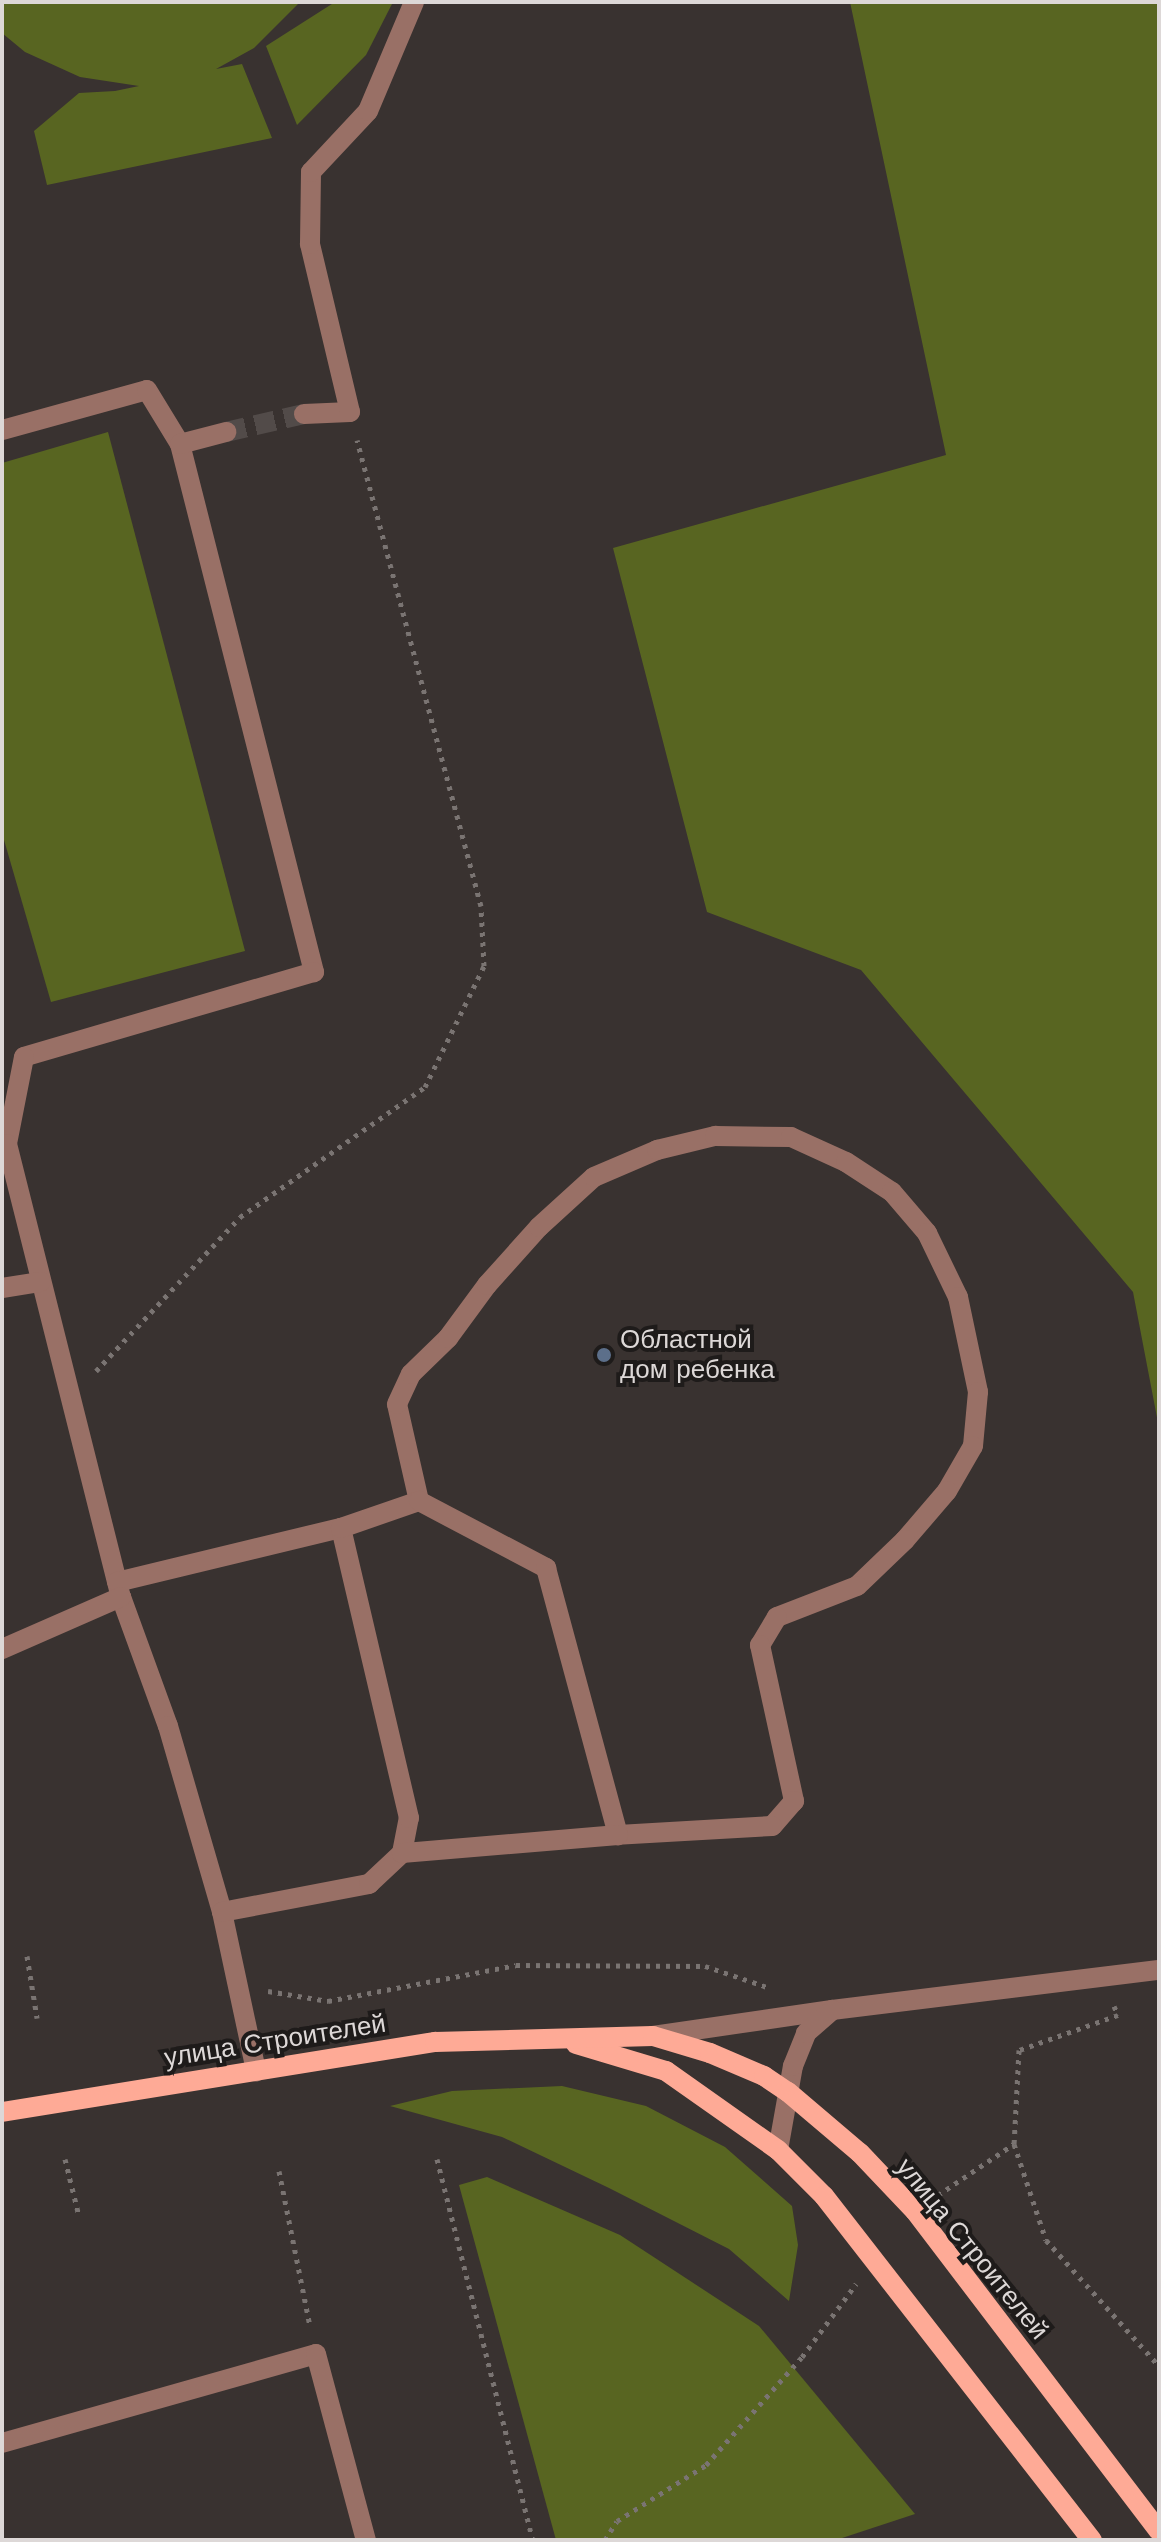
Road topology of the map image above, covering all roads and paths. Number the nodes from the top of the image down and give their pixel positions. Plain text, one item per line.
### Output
1 (414, 2) edge
2 (350, 412) junction
3 (304, 414) tunnel mouth
4 (2, 430) edge
5 (226, 432) tunnel mouth
6 (180, 444) junction
7 (41, 1282) junction
8 (2, 1288) edge
9 (71, 1398) junction
10 (419, 1501) junction
11 (341, 1528) junction
12 (119, 1589) junction
13 (2, 1649) edge
14 (618, 1835) junction
15 (402, 1853) junction
16 (222, 1912) junction
17 (27, 1956) dead end
18 (1159, 1970) edge
19 (1099, 1977) junction
20 (238, 1987) junction
21 (776, 1991) dead end
22 (832, 2010) junction
23 (37, 2018) dead end
24 (653, 2036) junction
25 (558, 2039) junction
26 (256, 2071) junction
27 (788, 2092) junction
28 (2, 2112) edge
29 (1014, 2144) junction
30 (778, 2150) junction
31 (65, 2159) dead end
32 (437, 2159) dead end
33 (279, 2171) dead end
34 (915, 2211) junction
35 (79, 2216) dead end
36 (874, 2259) junction
37 (316, 2354) junction
38 (1159, 2366) edge
39 (2, 2443) edge
40 (1159, 2531) edge
41 (366, 2540) edge
42 (533, 2540) edge
43 (605, 2540) edge
44 (1092, 2540) edge

1 - 2 lane
2 - 3 lane
2 - 9 path
4 - 6 lane
5 - 6 lane
6 - 7 lane
7 - 8 lane
7 - 9 lane
9 - 12 lane
10 - 11 lane
10 - 14 lane
10 - 14 lane
11 - 12 lane
11 - 15 lane
12 - 13 lane
12 - 16 lane
14 - 15 lane
15 - 16 lane
16 - 20 lane
17 - 23 path
18 - 19 lane
19 - 22 lane
19 - 29 path
20 - 21 path
20 - 26 lane
22 - 24 lane
22 - 27 lane
24 - 25 main road, улица Строителей
24 - 27 main road, улица Строителей
25 - 26 main road, улица Строителей
25 - 30 main road, улица Строителей
26 - 28 main road, улица Строителей
27 - 30 lane
27 - 34 main road, улица Строителей
29 - 34 path
29 - 38 path
30 - 36 main road, улица Строителей
31 - 35 path
32 - 42 path
33 - 37 path
34 - 40 main road, улица Строителей
36 - 43 path
36 - 44 main road, улица Строителей
37 - 39 lane
37 - 41 lane

